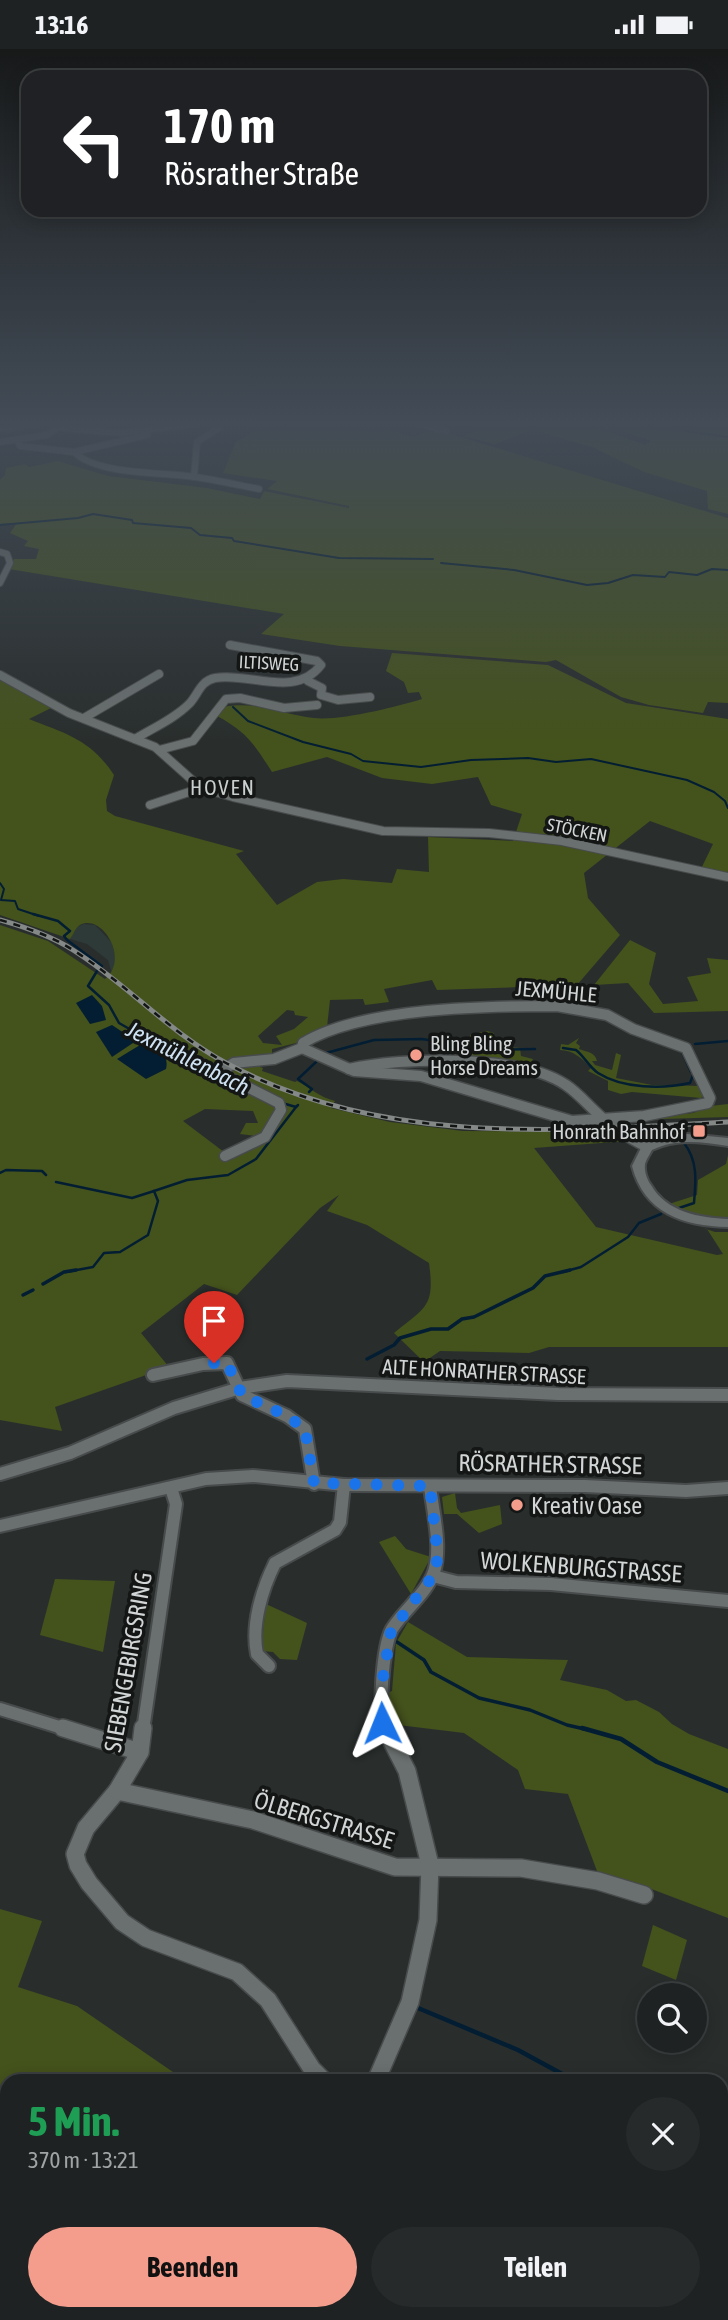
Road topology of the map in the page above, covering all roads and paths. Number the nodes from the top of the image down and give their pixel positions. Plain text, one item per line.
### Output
1 (0, 552) edge
2 (0, 583) edge
3 (230, 645) dead end
4 (159, 674) dead end
5 (0, 675) edge
6 (308, 681) junction
7 (370, 697) dead end
8 (317, 705) dead end
9 (84, 718) junction
10 (135, 739) junction
11 (159, 750) junction
12 (201, 788) junction
13 (150, 805) dead end
14 (728, 877) edge
15 (302, 1048) junction
16 (180, 1053) dead end
17 (349, 1069) junction
18 (220, 1072) junction
19 (603, 1120) junction
20 (728, 1142) edge
21 (647, 1147) junction
22 (225, 1156) dead end
23 (728, 1223) edge
24 (153, 1375) dead end
25 (240, 1388) junction
26 (728, 1395) edge
27 (0, 1474) edge
28 (314, 1483) junction
29 (344, 1485) junction
30 (430, 1486) junction
31 (171, 1488) junction
32 (728, 1488) edge
33 (0, 1526) edge
34 (433, 1576) junction
35 (728, 1601) edge
36 (269, 1666) dead end
37 (0, 1709) edge
38 (140, 1752) junction
39 (117, 1791) junction
40 (430, 1865) junction
41 (644, 1895) dead end
42 (317, 2074) edge
43 (379, 2074) edge

1 - 2 street
3 - 6 street, ILTISWEG
4 - 9 street
5 - 9 street
6 - 7 street
6 - 10 street, ILTISWEG
8 - 11 street
9 - 10 street
10 - 11 street
11 - 12 street
12 - 13 street
12 - 14 street, STÖCKEN
15 - 17 street, JEXMÜHLE
15 - 18 street, JEXMÜHLE
15 - 19 street, JEXMÜHLE
16 - 18 street
17 - 19 street, JEXMÜHLE
17 - 19 street
18 - 22 street
19 - 21 street
20 - 21 street
21 - 23 street
24 - 25 street
25 - 26 street, ALTE HONRATHER STRASSE
25 - 27 street, ALTE HONRATHER STRASSE
25 - 28 street
28 - 29 street, RÖSRATHER STRASSE
28 - 31 street, RÖSRATHER STRASSE
29 - 30 street, RÖSRATHER STRASSE
29 - 36 street
30 - 32 street, RÖSRATHER STRASSE
30 - 34 street
31 - 33 street, RÖSRATHER STRASSE
31 - 38 street, SIEBENGEBIRGSRING
34 - 35 street, WOLKENBURGSTRASSE
34 - 40 street
37 - 38 street
38 - 39 street, SIEBENGEBIRGSRING
39 - 40 street, ÖLBERGSTRASSE
39 - 42 street, SIEBENGEBIRGSRING
40 - 41 street, ÖLBERGSTRASSE
40 - 43 street

